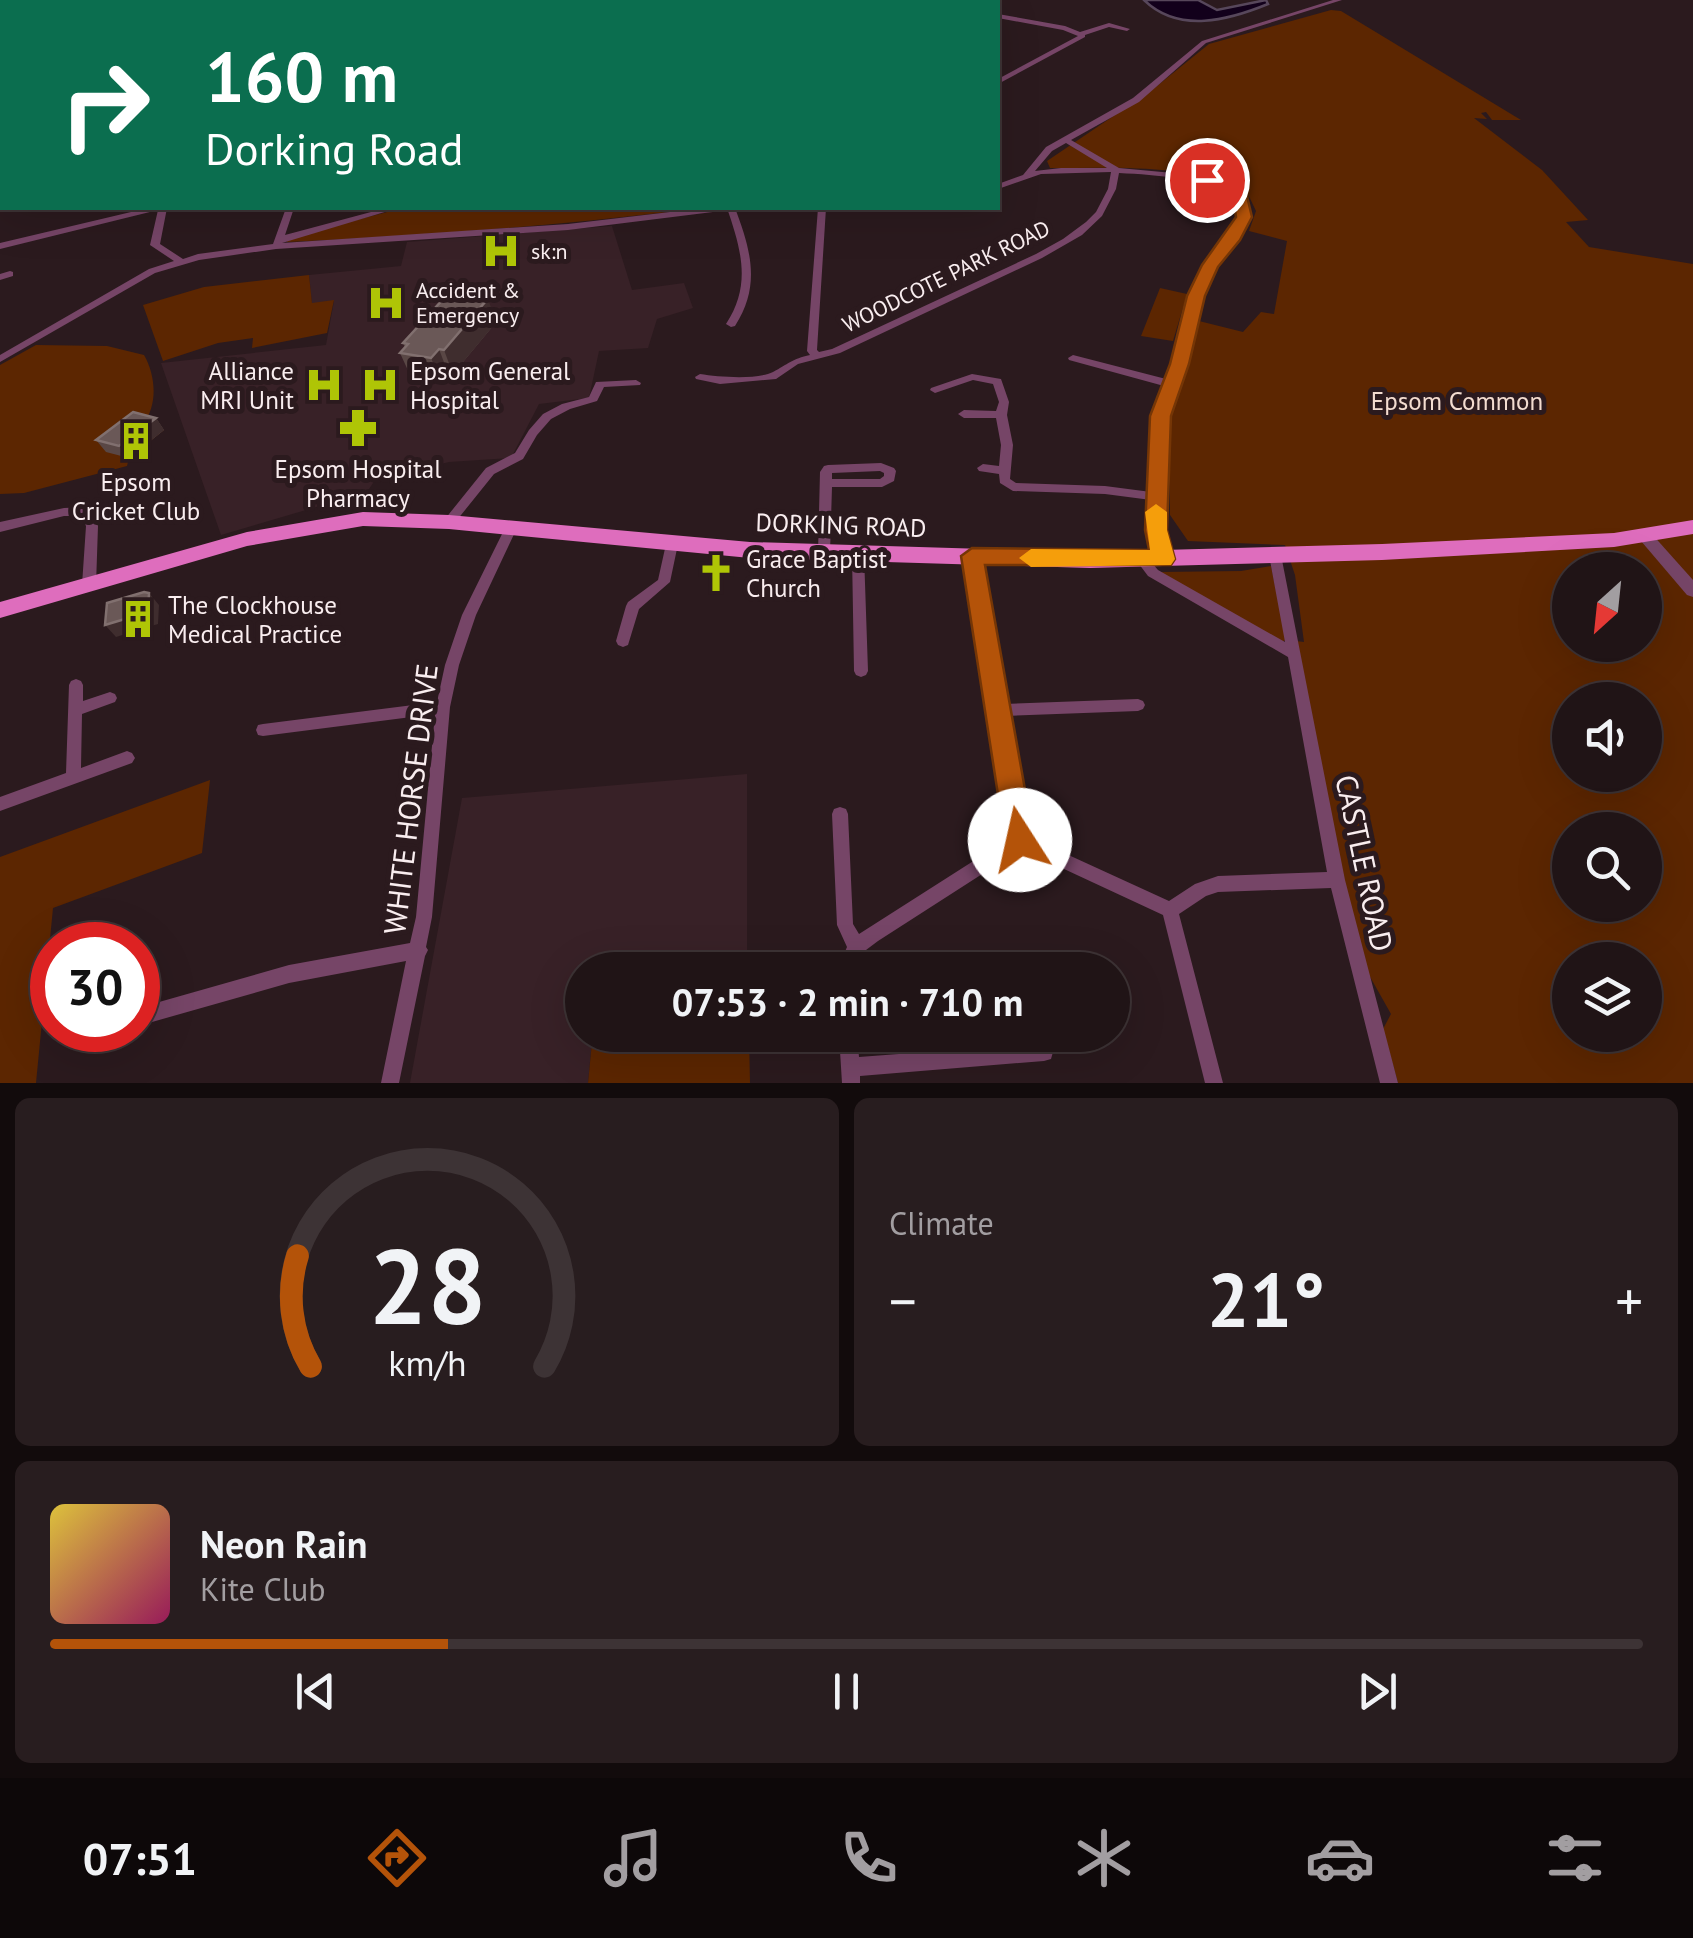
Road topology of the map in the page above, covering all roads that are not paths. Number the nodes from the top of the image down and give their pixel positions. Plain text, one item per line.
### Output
1 (1338, 0) edge
2 (1000, 16) edge
3 (1069, 29) junction
4 (1128, 29) dead end
5 (1081, 34) junction
6 (1059, 48) junction
7 (1000, 81) edge
8 (1065, 139) junction
9 (1120, 173) junction
10 (1027, 175) junction
11 (1000, 186) edge
12 (152, 210) edge
13 (160, 210) edge
14 (289, 210) edge
15 (387, 210) edge
16 (732, 210) edge
17 (822, 210) edge
18 (674, 211) edge
19 (277, 243) junction
20 (0, 246) edge
21 (180, 261) junction
22 (731, 324) dead end
23 (816, 355) junction
24 (1074, 358) dead end
25 (0, 359) edge
26 (700, 377) dead end
27 (636, 383) dead end
28 (1172, 384) junction
29 (935, 390) dead end
30 (964, 414) dead end
31 (1001, 414) junction
32 (983, 468) dead end
33 (1005, 471) junction
34 (826, 483) junction
35 (1157, 497) junction
36 (448, 522) junction
37 (1693, 527) edge
38 (0, 528) edge
39 (510, 530) junction
40 (1646, 537) junction
41 (672, 544) junction
42 (824, 553) junction
43 (858, 554) junction
44 (1275, 554) junction
45 (972, 556) junction
46 (1153, 559) junction
47 (89, 586) junction
48 (1693, 591) edge
49 (0, 610) edge
50 (623, 641) dead end
51 (1294, 654) junction
52 (861, 671) dead end
53 (76, 685) dead end
54 (110, 698) dead end
55 (1138, 706) dead end
56 (443, 708) junction
57 (76, 710) junction
58 (997, 710) junction
59 (263, 730) dead end
60 (127, 758) dead end
61 (72, 777) junction
62 (0, 804) edge
63 (840, 814) dead end
64 (1020, 840) junction
65 (1337, 880) junction
66 (1170, 910) junction
67 (856, 947) junction
68 (419, 950) junction
69 (854, 952) edge
70 (160, 1011) edge
71 (1044, 1052) dead end
72 (850, 1075) edge
73 (390, 1083) edge
74 (1214, 1083) edge
75 (1389, 1083) edge

1 - 8 street
2 - 3 street
3 - 5 street
3 - 6 street
4 - 5 street
5 - 6 street
6 - 7 street
8 - 9 street
8 - 10 street
9 - 10 street
9 - 23 street, WOODCOTE PARK ROAD
9 - 28 street
10 - 11 street
12 - 20 street
13 - 21 street
14 - 19 street
15 - 19 street
16 - 22 street
17 - 23 street
18 - 19 street
19 - 21 street
21 - 25 street
23 - 26 street, WOODCOTE PARK ROAD
24 - 28 street
27 - 36 street
28 - 35 street
29 - 31 street
30 - 31 street
31 - 33 street
32 - 33 street
33 - 35 street
34 - 34 street
34 - 42 street
35 - 46 street
36 - 39 highway, DORKING ROAD
36 - 47 highway, DORKING ROAD
37 - 40 highway, DORKING ROAD
38 - 47 street
39 - 41 highway, DORKING ROAD
39 - 56 street, WHITE HORSE DRIVE
40 - 44 highway, DORKING ROAD
40 - 48 street
41 - 42 highway, DORKING ROAD
41 - 50 street
42 - 43 highway, DORKING ROAD
43 - 45 highway, DORKING ROAD
43 - 52 street
44 - 46 highway, DORKING ROAD
44 - 51 street, CASTLE ROAD
45 - 46 highway, DORKING ROAD
45 - 58 street
46 - 51 street
47 - 49 highway, DORKING ROAD
51 - 65 street, CASTLE ROAD
53 - 57 street
54 - 57 street
55 - 58 street
56 - 59 street
56 - 68 street, WHITE HORSE DRIVE
57 - 61 street
58 - 64 street
60 - 61 street
61 - 62 street
63 - 67 street
64 - 66 street
64 - 67 street
65 - 66 street
65 - 75 street, CASTLE ROAD
66 - 74 street
67 - 69 street
68 - 70 street
68 - 73 street, WHITE HORSE DRIVE
71 - 72 street

